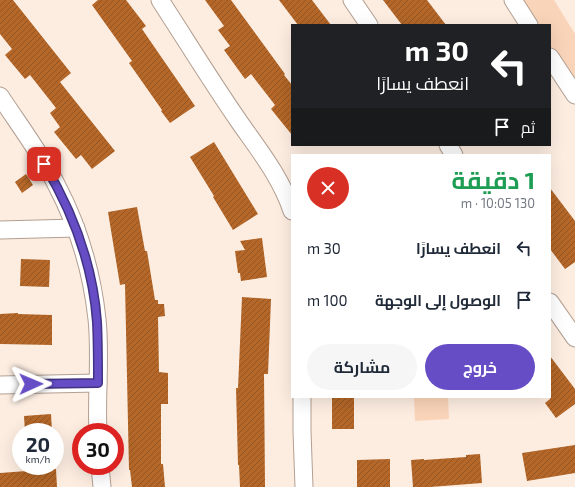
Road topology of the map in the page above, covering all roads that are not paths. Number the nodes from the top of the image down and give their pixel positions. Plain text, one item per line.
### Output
1 (160, 0) edge
2 (352, 0) edge
3 (513, 0) edge
4 (368, 24) edge
5 (528, 24) edge
6 (551, 58) edge
7 (575, 95) edge
8 (0, 96) edge
9 (291, 208) edge
10 (76, 228) junction
11 (0, 230) edge
12 (551, 303) edge
13 (575, 338) edge
14 (98, 383) junction
15 (0, 385) edge
16 (302, 398) edge
17 (98, 423) edge
18 (101, 475) edge
19 (102, 487) edge
20 (304, 487) edge

1 - 9 street
2 - 4 street
3 - 5 street
6 - 7 street
8 - 10 street
10 - 11 street
10 - 14 street
12 - 13 street
14 - 15 street
14 - 17 street
16 - 20 street
18 - 19 street

